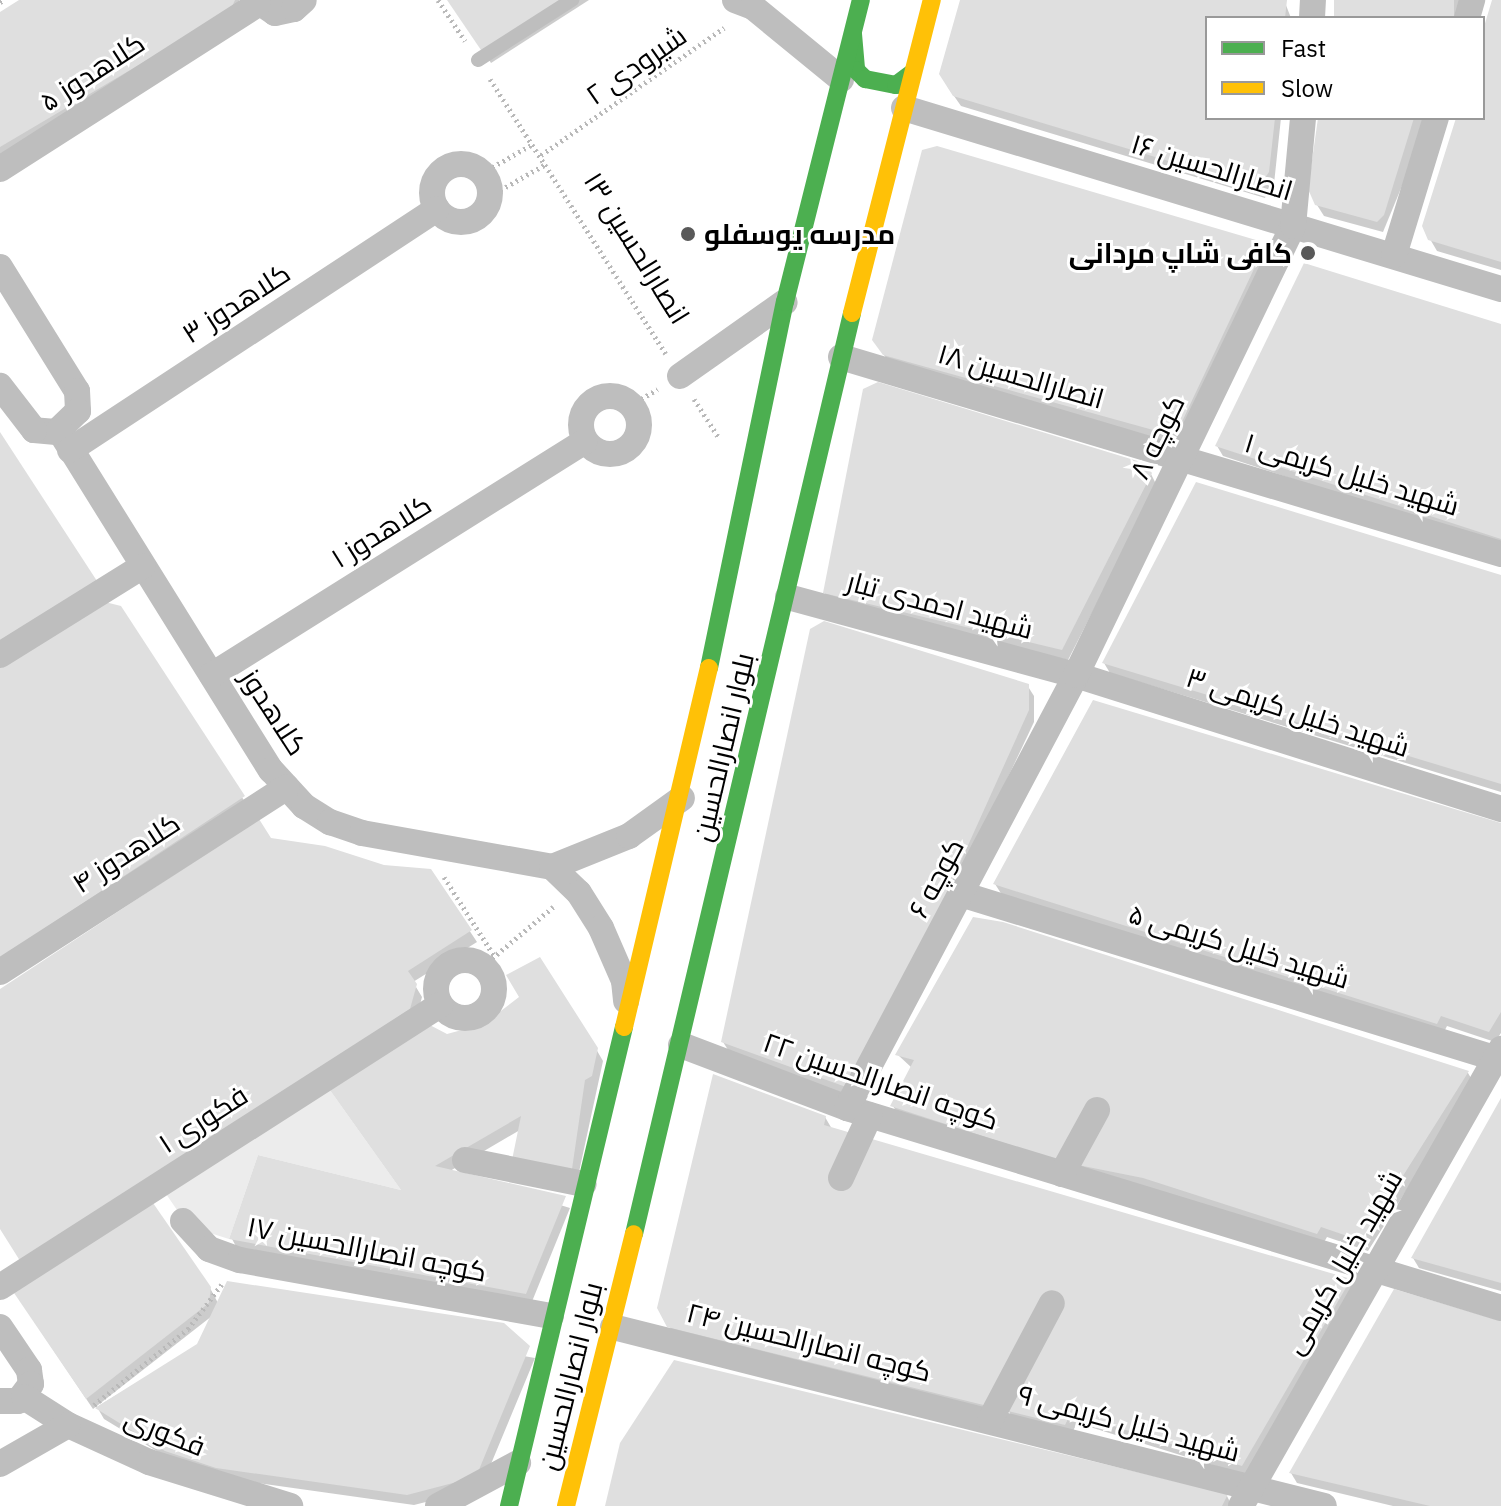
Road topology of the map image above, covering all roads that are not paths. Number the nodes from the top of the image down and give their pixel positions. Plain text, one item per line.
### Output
1 (304, 0) edge
2 (572, 0) edge
3 (861, 0) edge
4 (932, 0) edge
5 (257, 2) edge
6 (744, 4) edge
7 (853, 27) junction
8 (478, 60) dead end
9 (913, 72) junction
10 (841, 79) junction
11 (896, 111) junction
12 (1303, 120) edge
13 (1435, 120) edge
14 (0, 169) edge
15 (437, 209) junction
16 (1293, 226) junction
17 (1394, 255) junction
18 (0, 267) edge
19 (1501, 289) edge
20 (785, 302) junction
21 (841, 357) junction
22 (680, 376) road end
23 (0, 386) edge
24 (65, 440) junction
25 (585, 441) dead end
26 (1184, 455) junction
27 (1501, 554) edge
28 (143, 566) junction
29 (788, 597) junction
30 (0, 655) edge
31 (212, 675) junction
32 (1076, 675) junction
33 (287, 787) junction
34 (682, 798) junction
35 (1501, 809) edge
36 (552, 867) junction
37 (964, 895) junction
38 (0, 972) edge
39 (440, 1005) junction
40 (627, 1012) junction
41 (681, 1045) junction
42 (1499, 1056) edge
43 (1097, 1110) dead end
44 (859, 1112) junction
45 (465, 1160) dead end
46 (1062, 1174) junction
47 (841, 1178) dead end
48 (584, 1184) junction
49 (183, 1221) dead end
50 (1374, 1272) junction
51 (0, 1287) edge
52 (1052, 1303) dead end
53 (1501, 1308) edge
54 (551, 1316) junction
55 (0, 1327) edge
56 (613, 1327) junction
57 (12, 1399) edge
58 (990, 1420) junction
59 (68, 1425) junction
60 (518, 1463) junction
61 (0, 1464) edge
62 (1246, 1497) edge
63 (290, 1506) edge
64 (438, 1506) edge
65 (509, 1506) edge
66 (566, 1506) edge
67 (1324, 1506) edge

1 - 5 street
2 - 8 lane
3 - 7 main road, بلوار انصارالحسین
4 - 9 main road, بلوار انصارالحسین
5 - 14 street, کلاهدوز ۵
6 - 10 street
7 - 9 main road
7 - 10 main road, بلوار انصارالحسین
9 - 11 main road, بلوار انصارالحسین
10 - 11 main road
10 - 20 main road, بلوار انصارالحسین
11 - 16 street, انصارالحسین ۱۶
11 - 21 main road, بلوار انصارالحسین
12 - 16 street
13 - 17 street
15 - 15 street
15 - 24 street, کلاهدوز ۳
16 - 17 street, انصارالحسین ۱۶
16 - 26 street, کوچه ۸
17 - 19 street, انصارالحسین ۱۶
18 - 24 street
20 - 22 street
20 - 34 main road, بلوار انصارالحسین
21 - 26 street, انصارالحسین ۱۸
21 - 29 main road, بلوار انصارالحسین
23 - 24 street
24 - 28 street, کلاهدوز
25 - 31 street, کلاهدوز ۱
26 - 27 street, شهید خلیل کریمی ۱
26 - 32 street, کوچه ۸
28 - 30 street
28 - 31 street, کلاهدوز
29 - 32 street, شهید احمدی تبار
29 - 41 main road, بلوار انصارالحسین
31 - 33 street, کلاهدوز
32 - 35 street, شهید خلیل کریمی ۳
32 - 37 street, کوچه ۶
33 - 36 street, کلاهدوز
33 - 38 street, کلاهدوز ۴
34 - 36 street
34 - 40 main road, بلوار انصارالحسین
36 - 40 street
37 - 42 street, شهید خلیل کریمی ۵
37 - 44 street, کوچه ۶
39 - 39 street
39 - 51 street, فکوری ۱
40 - 48 main road, بلوار انصارالحسین
41 - 44 street, کوچه انصارالحسین ۲۲
41 - 56 main road, بلوار انصارالحسین
42 - 50 street, شهید خلیل کریمی
43 - 46 street
44 - 46 street, کوچه انصارالحسین ۲۲
44 - 47 street, کوچه ۶
45 - 48 street
46 - 50 street, کوچه انصارالحسین ۲۲
48 - 54 main road, بلوار انصارالحسین
49 - 54 street, کوچه انصارالحسین ۱۷
50 - 53 street
50 - 62 street, شهید خلیل کریمی
52 - 58 street
54 - 60 main road, بلوار انصارالحسین
55 - 57 street, فکوری
56 - 58 street, کوچه انصارالحسین ۲۴
56 - 66 main road, بلوار انصارالحسین
57 - 59 street, فکوری
58 - 62 street, شهید خلیل کریمی ۹
59 - 61 street
59 - 63 street, فکوری
60 - 64 street
60 - 65 main road, بلوار انصارالحسین
62 - 67 street, شهید خلیل کریمی ۹

